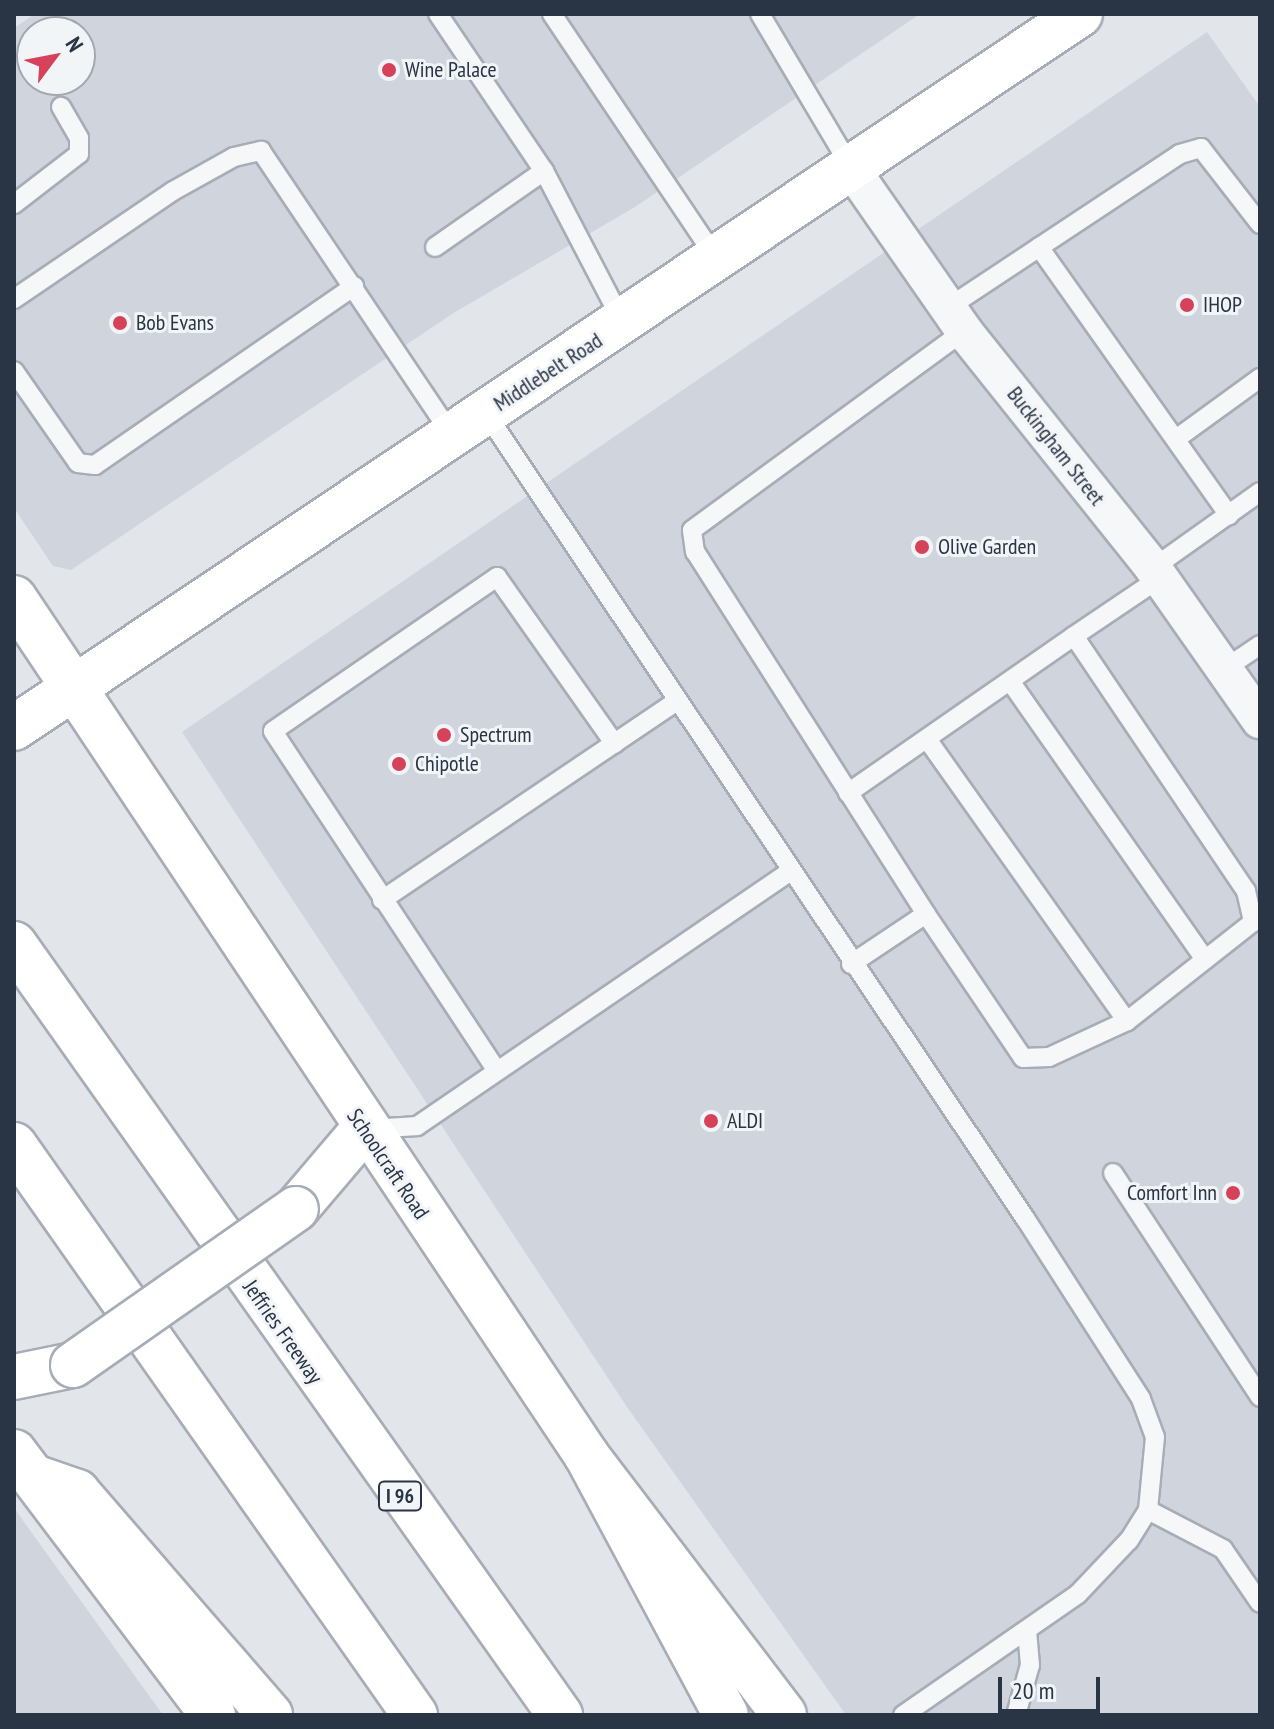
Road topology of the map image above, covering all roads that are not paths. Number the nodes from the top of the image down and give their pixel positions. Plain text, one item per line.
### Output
1 (438, 14) edge
2 (552, 14) edge
3 (760, 14) edge
4 (1080, 14) edge
5 (61, 107) dead end
6 (544, 171) junction
7 (853, 171) junction
8 (14, 204) edge
9 (1260, 224) edge
10 (435, 247) dead end
11 (1039, 247) junction
12 (717, 260) junction
13 (354, 286) junction
14 (14, 299) edge
15 (956, 319) junction
16 (623, 324) junction
17 (14, 371) edge
18 (1260, 378) edge
19 (468, 424) junction
20 (1176, 439) junction
21 (1260, 492) edge
22 (1229, 515) junction
23 (1157, 573) junction
24 (14, 598) edge
25 (1074, 636) junction
26 (1260, 645) edge
27 (1226, 668) junction
28 (1010, 681) junction
29 (73, 688) junction
30 (676, 702) junction
31 (1260, 720) edge
32 (16, 727) edge
33 (927, 739) junction
34 (615, 744) junction
35 (848, 793) junction
36 (790, 872) junction
37 (382, 900) junction
38 (926, 914) junction
39 (14, 944) edge
40 (1205, 959) junction
41 (851, 964) junction
42 (1127, 1021) junction
43 (497, 1071) junction
44 (364, 1129) junction
45 (14, 1145) edge
46 (1113, 1173) dead end
47 (14, 1377) edge
48 (1260, 1397) edge
49 (587, 1456) junction
50 (21, 1473) edge
51 (1148, 1510) junction
52 (1260, 1603) edge
53 (1027, 1633) junction
54 (213, 1715) edge
55 (270, 1715) edge
56 (415, 1715) edge
57 (560, 1715) edge
58 (726, 1715) edge
59 (784, 1715) edge
60 (903, 1715) edge
61 (1016, 1715) edge

1 - 6 lane
2 - 12 lane
3 - 7 lane
4 - 7 main road, Middlebelt Road
5 - 8 lane
6 - 10 lane
6 - 16 lane
7 - 12 main road, Middlebelt Road
7 - 15 street, Buckingham Street
9 - 11 lane
11 - 15 lane
11 - 20 lane
12 - 16 main road, Middlebelt Road
13 - 14 lane
13 - 17 lane
13 - 19 lane
15 - 23 street, Buckingham Street
15 - 35 lane
16 - 19 main road, Middlebelt Road
18 - 20 lane
19 - 29 main road, Middlebelt Road
19 - 30 lane
20 - 22 lane
21 - 22 lane
22 - 23 lane
23 - 25 lane
23 - 27 street, Buckingham Street
24 - 29 main road, Schoolcraft Road
25 - 28 lane
25 - 40 lane
26 - 27 lane
27 - 31 street, Buckingham Street
28 - 33 lane
28 - 40 lane
29 - 32 main road, Middlebelt Road
29 - 44 main road, Schoolcraft Road
30 - 34 lane
30 - 36 lane
33 - 35 lane
33 - 42 lane
34 - 37 lane
34 - 37 lane
35 - 38 lane
36 - 41 lane
36 - 43 lane
37 - 43 lane
38 - 41 lane
38 - 42 lane
39 - 57 main road, Jeffries Freeway / I 96
40 - 42 lane
41 - 51 lane
43 - 44 lane
44 - 47 main road, bridge
44 - 49 main road, Schoolcraft Road
45 - 56 main road
46 - 48 lane
49 - 58 main road
49 - 59 main road, Schoolcraft Road
50 - 54 main road
50 - 55 main road
51 - 52 lane
51 - 53 lane
53 - 60 lane
53 - 61 lane

